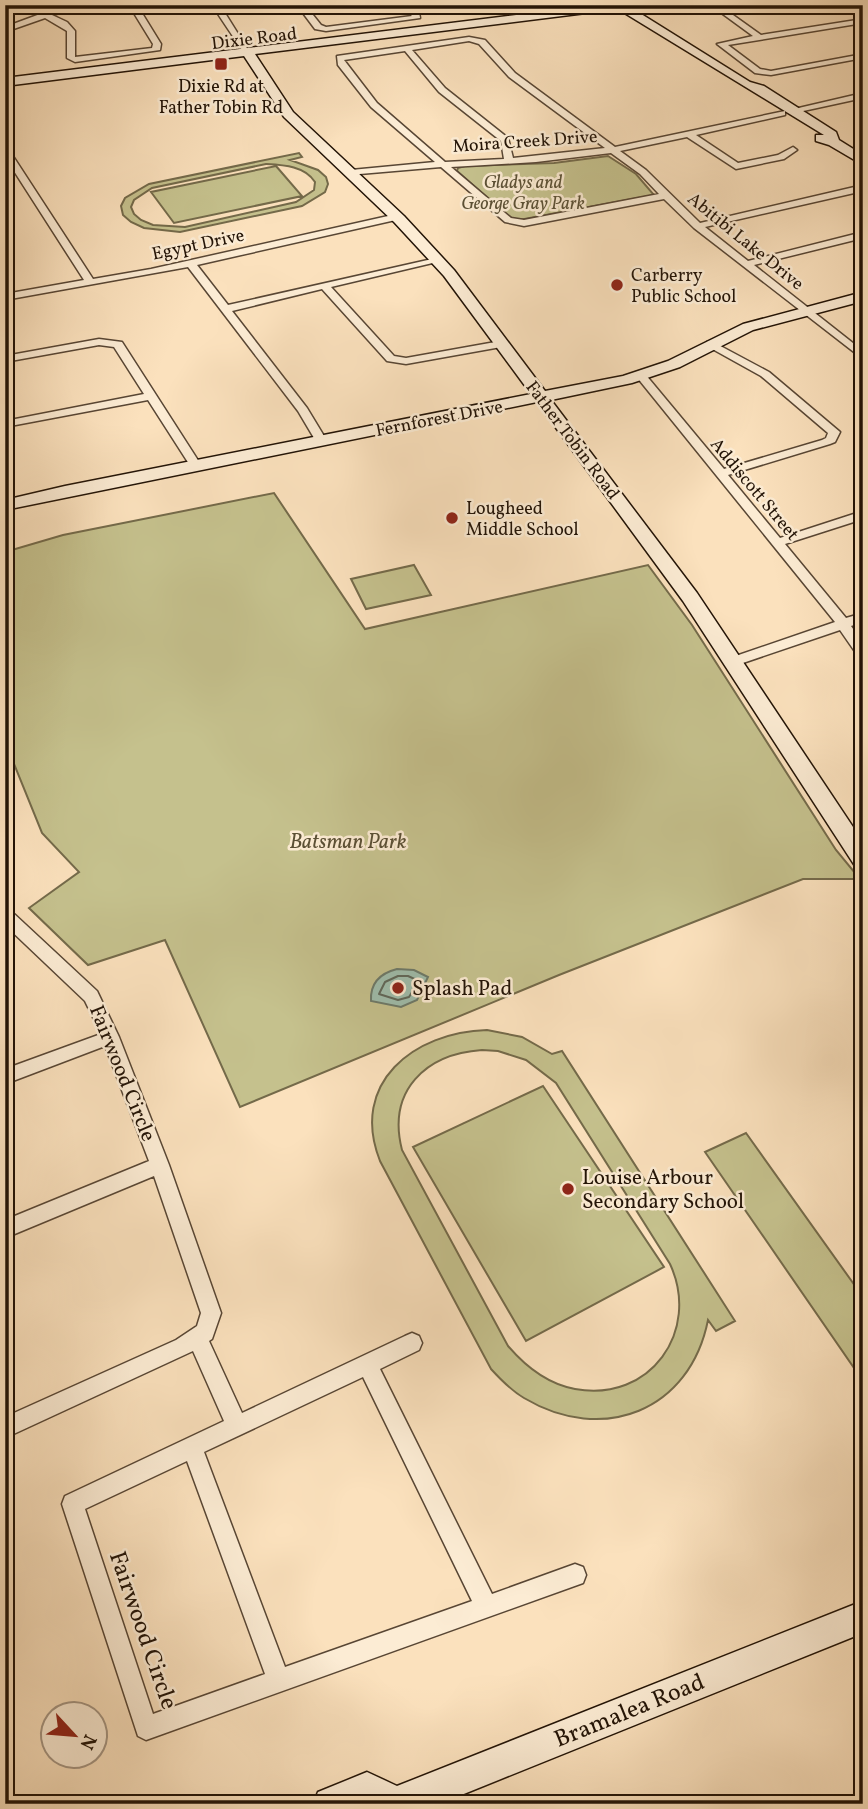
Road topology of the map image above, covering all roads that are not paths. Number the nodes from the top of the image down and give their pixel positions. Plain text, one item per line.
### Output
1 (87, 5) edge
2 (133, 5) edge
3 (216, 5) edge
4 (301, 5) edge
5 (405, 5) edge
6 (497, 5) edge
7 (521, 5) edge
8 (626, 5) edge
9 (632, 5) edge
10 (734, 5) edge
11 (849, 5) edge
12 (618, 6) edge
13 (45, 15) junction
14 (863, 15) edge
15 (863, 21) edge
16 (5, 30) edge
17 (673, 37) junction
18 (759, 37) junction
19 (406, 47) junction
20 (248, 54) junction
21 (863, 56) edge
22 (5, 82) edge
23 (5, 88) edge
24 (863, 95) edge
25 (788, 111) junction
26 (687, 133) junction
27 (612, 149) junction
28 (793, 149) dead end
29 (5, 150) edge
30 (509, 161) junction
31 (863, 161) edge
32 (441, 163) junction
33 (351, 173) junction
34 (863, 188) edge
35 (665, 196) junction
36 (397, 217) junction
37 (697, 226) junction
38 (863, 235) edge
39 (438, 260) junction
40 (191, 264) junction
41 (746, 264) junction
42 (91, 283) junction
43 (324, 286) junction
44 (863, 296) edge
45 (5, 297) edge
46 (226, 309) junction
47 (806, 311) junction
48 (501, 344) junction
49 (711, 344) junction
50 (863, 356) edge
51 (5, 359) edge
52 (641, 376) junction
53 (150, 396) junction
54 (542, 398) junction
55 (5, 424) edge
56 (321, 441) junction
57 (195, 466) junction
58 (720, 474) junction
59 (5, 505) edge
60 (863, 515) edge
61 (776, 542) junction
62 (863, 617) edge
63 (842, 624) junction
64 (863, 653) edge
65 (732, 662) junction
66 (863, 860) edge
67 (5, 915) edge
68 (111, 1037) junction
69 (5, 1077) edge
70 (160, 1165) junction
71 (5, 1229) edge
72 (197, 1337) junction
73 (412, 1343) dead end
74 (368, 1364) junction
75 (237, 1426) junction
76 (5, 1428) edge
77 (192, 1447) junction
78 (575, 1575) dead end
79 (486, 1606) junction
80 (863, 1617) edge
81 (279, 1681) junction
82 (330, 1804) edge
83 (395, 1804) edge

1 - 13 street
2 - 13 street
3 - 20 street
4 - 5 street
6 - 7 street
8 - 12 main road, Dixie Road
9 - 17 main road
10 - 18 street
11 - 14 street
12 - 17 main road
12 - 20 main road, Dixie Road
13 - 16 street
15 - 18 street
17 - 25 main road
18 - 21 street
19 - 27 street, Abitibi Lake Drive
19 - 30 street
19 - 32 street
20 - 22 main road, Dixie Road
20 - 23 main road, Dixie Road
20 - 33 main road, Father Tobin Road
24 - 25 street, Moira Creek Drive
25 - 26 street, Moira Creek Drive
25 - 31 main road
26 - 27 street, Moira Creek Drive
26 - 28 street
27 - 30 street, Moira Creek Drive
27 - 35 street, Abitibi Lake Drive
29 - 42 street
30 - 32 street, Moira Creek Drive
32 - 33 street, Moira Creek Drive
32 - 35 street
33 - 36 main road, Father Tobin Road
34 - 37 street
35 - 37 street, Abitibi Lake Drive
36 - 39 main road, Father Tobin Road
36 - 40 street, Egypt Drive
37 - 41 street, Abitibi Lake Drive
38 - 41 street
39 - 43 street
39 - 48 street, Father Tobin Road
40 - 42 street, Egypt Drive
40 - 46 street
41 - 47 street, Abitibi Lake Drive
42 - 45 street, Egypt Drive
43 - 46 street
43 - 48 street
44 - 47 main road, Fernforest Drive
46 - 56 street
47 - 49 street, Fernforest Drive
47 - 50 street, Abitibi Lake Drive
48 - 54 main road, Father Tobin Road
49 - 52 street, Fernforest Drive
49 - 58 street
51 - 53 street
52 - 54 street, Fernforest Drive
52 - 58 street, Addiscott Street
53 - 55 street
53 - 57 street
54 - 56 street, Fernforest Drive
54 - 65 main road, Father Tobin Road
56 - 57 main road, Fernforest Drive
57 - 59 street, Fernforest Drive
58 - 61 street, Addiscott Street
60 - 61 street
61 - 63 street, Addiscott Street
62 - 63 street
63 - 64 street, Addiscott Street
63 - 65 street
65 - 66 main road, Father Tobin Road
67 - 68 street, Fairwood Circle
68 - 69 street
68 - 70 street, Fairwood Circle
70 - 71 street
70 - 72 street, Fairwood Circle
72 - 75 street
72 - 76 street
73 - 74 street, Fairwood Circle
74 - 75 street, Fairwood Circle
74 - 79 street
75 - 77 street, Fairwood Circle
77 - 81 street
77 - 81 street, Fairwood Circle
78 - 79 street, Fairwood Circle
79 - 81 street, Fairwood Circle
80 - 83 main road, Bramalea Road
82 - 83 main road, Bramalea Road

